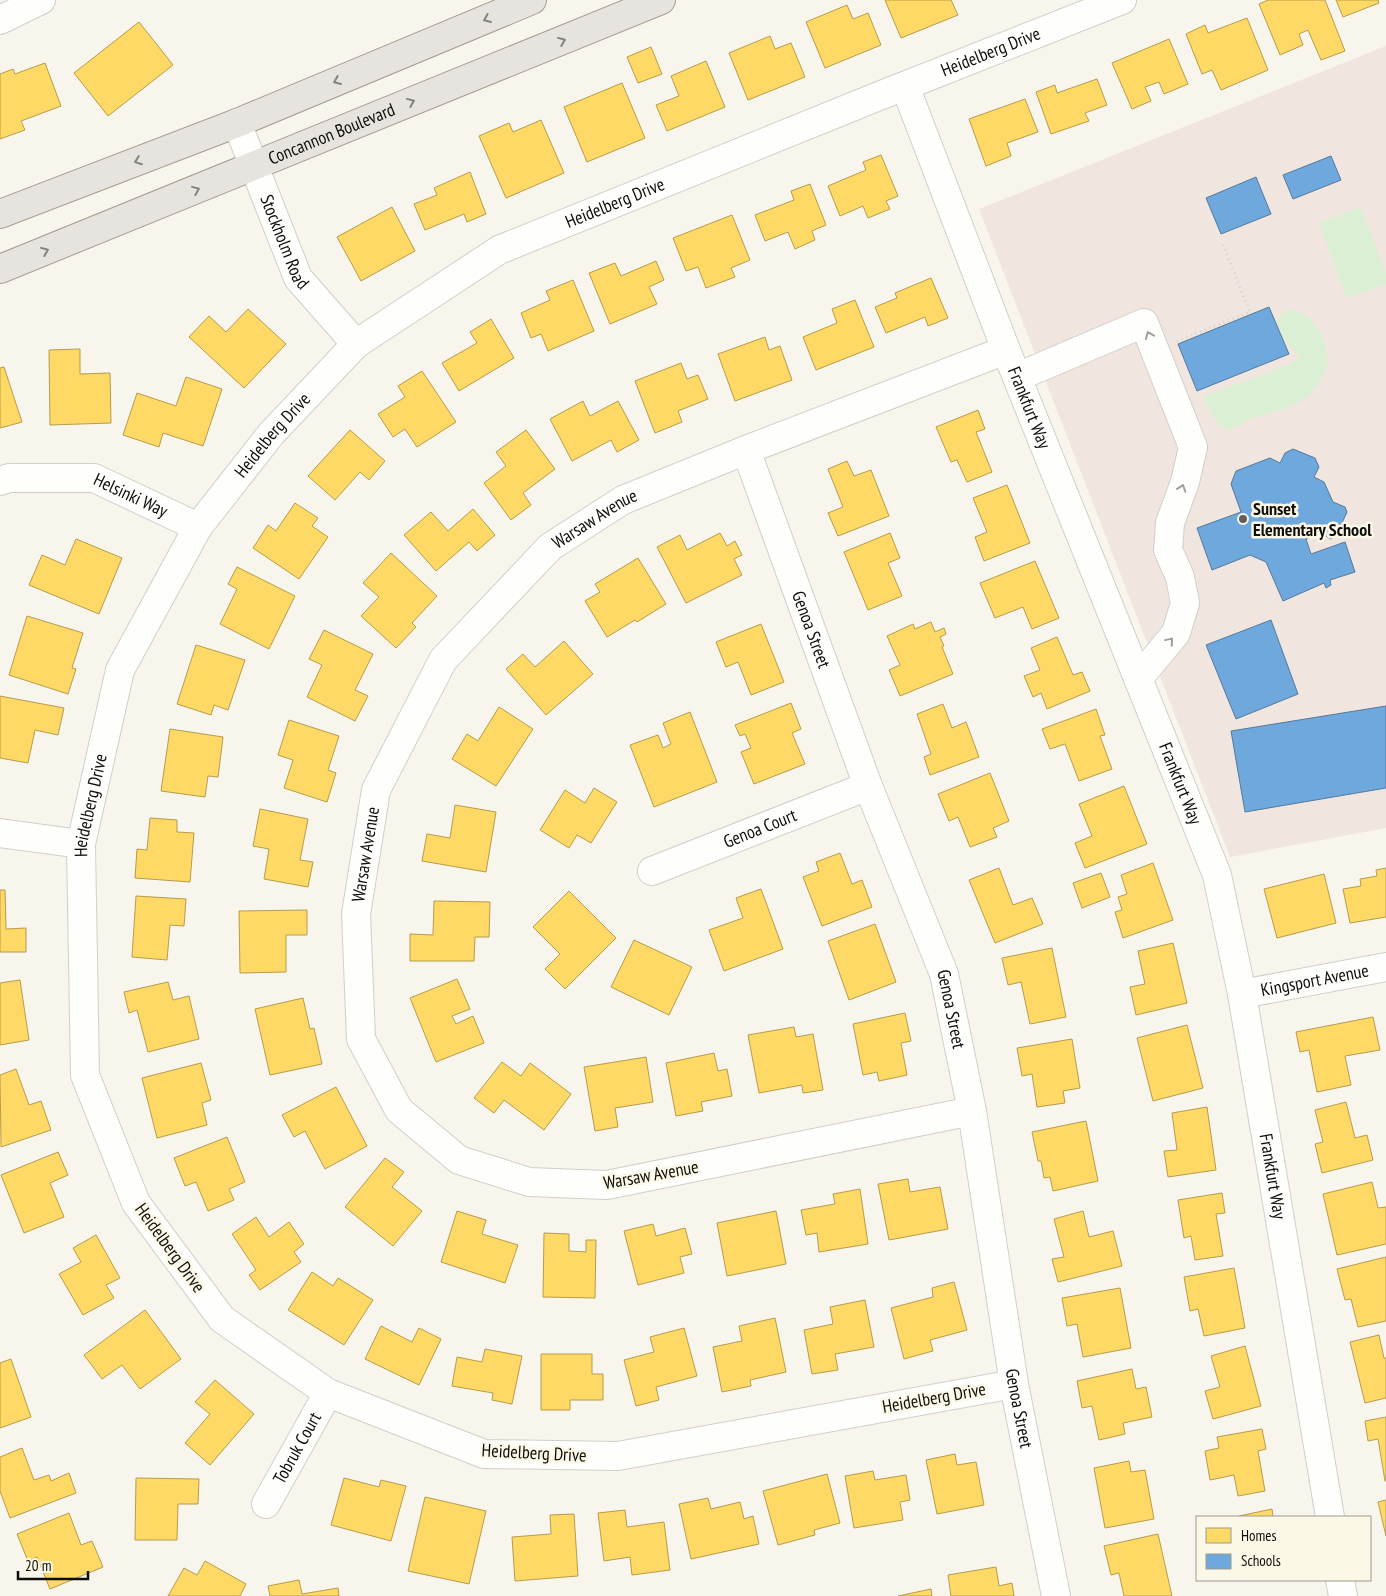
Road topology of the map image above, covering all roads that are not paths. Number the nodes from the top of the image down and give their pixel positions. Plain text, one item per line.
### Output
1 (41, 0) edge
2 (532, 0) edge
3 (661, 0) edge
4 (1122, 0) edge
5 (0, 20) edge
6 (905, 86) junction
7 (237, 123) junction
8 (254, 167) junction
9 (0, 214) edge
10 (0, 269) edge
11 (356, 344) junction
12 (1006, 350) junction
13 (1017, 377) junction
14 (746, 450) junction
15 (0, 481) edge
16 (198, 527) junction
17 (1138, 679) junction
18 (868, 786) junction
19 (0, 832) edge
20 (81, 844) junction
21 (652, 871) dead end
22 (1386, 967) edge
23 (1242, 994) junction
24 (972, 1111) junction
25 (1014, 1384) junction
26 (328, 1393) junction
27 (266, 1504) dead end
28 (1330, 1516) edge
29 (1340, 1581) edge
30 (1056, 1596) edge
31 (1343, 1596) edge

1 - 5 street
2 -> 7 main road
8 -> 3 main road, Concannon Boulevard
4 - 6 street, Heidelberg Drive
6 - 11 street, Heidelberg Drive
6 - 12 street, Frankfurt Way
7 - 8 street, Stockholm Road
7 -> 9 main road
10 -> 8 main road, Concannon Boulevard
8 - 11 street, Stockholm Road
11 - 16 street, Heidelberg Drive
12 - 13 street, Frankfurt Way
12 - 14 street, Warsaw Avenue
13 - 17 street, Frankfurt Way
17 -> 13 street
14 - 18 street, Genoa Street
14 - 24 street, Warsaw Avenue
15 - 16 street, Helsinki Way
16 - 20 street, Heidelberg Drive
17 - 23 street, Frankfurt Way
18 - 21 street, Genoa Court
18 - 24 street, Genoa Street
19 - 20 street
20 - 26 street, Heidelberg Drive
22 - 23 street, Kingsport Avenue
23 - 28 street, Frankfurt Way
24 - 25 street, Genoa Street
25 - 26 street, Heidelberg Drive
25 - 30 street, Genoa Street
26 - 27 street, Tobruk Court
29 - 31 street

